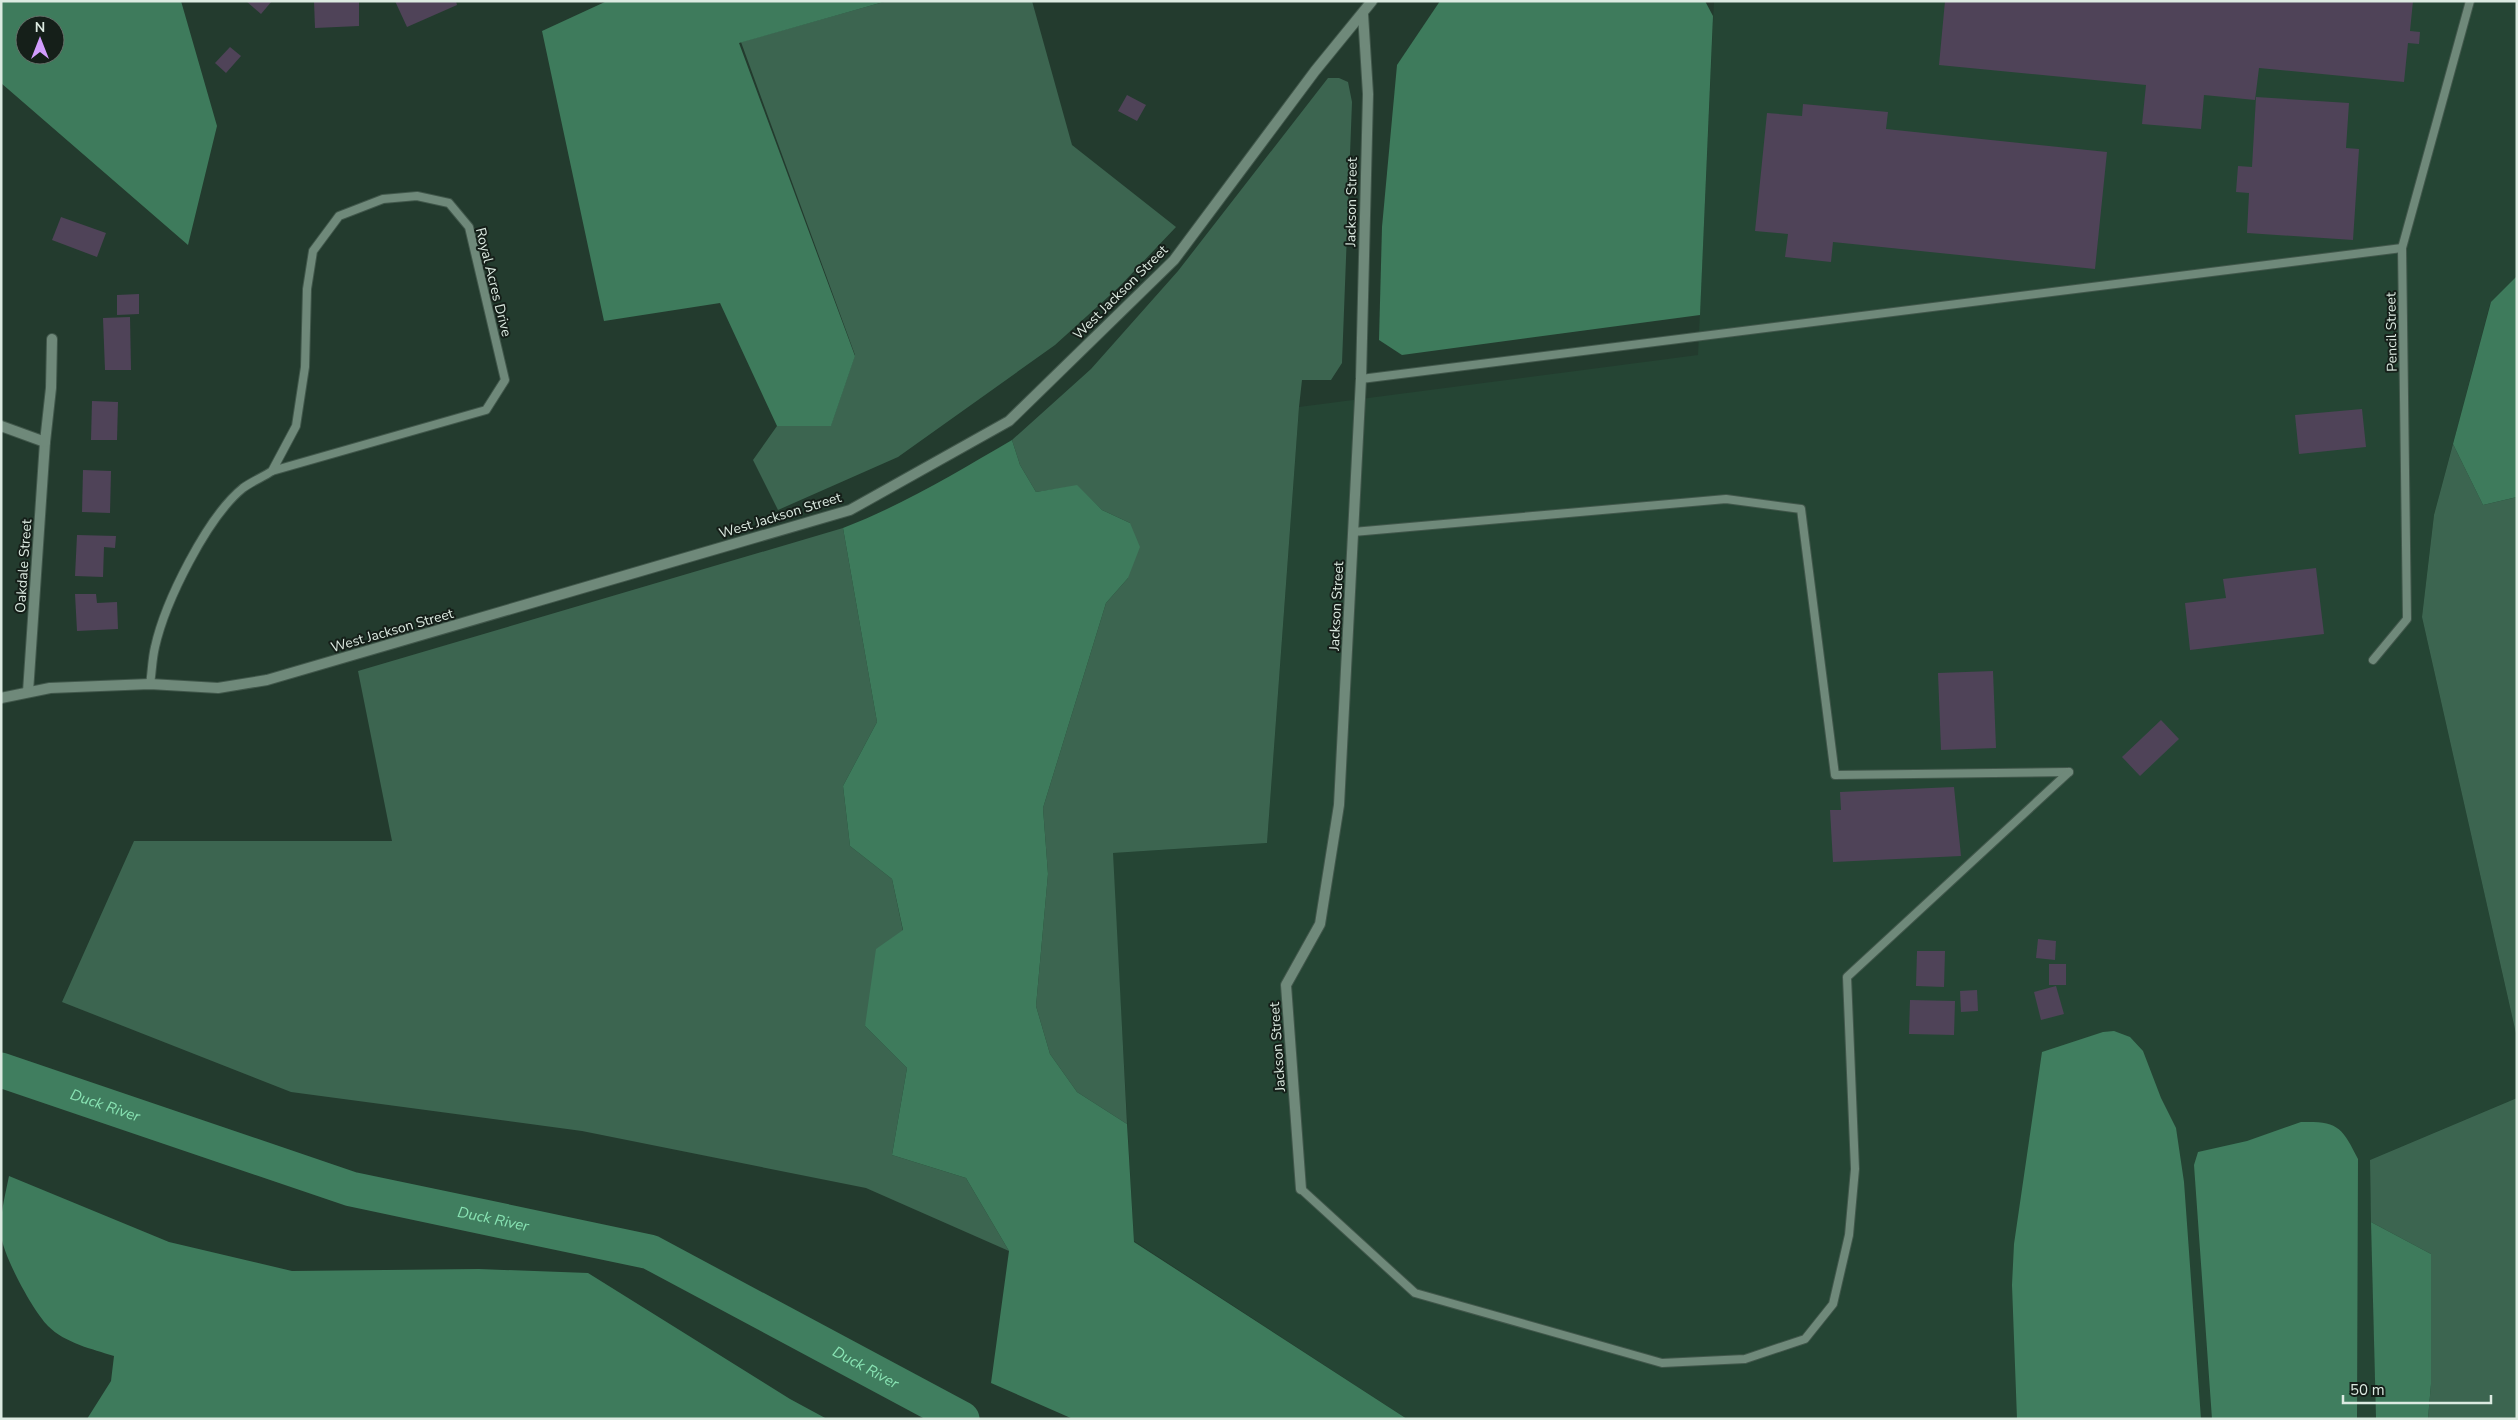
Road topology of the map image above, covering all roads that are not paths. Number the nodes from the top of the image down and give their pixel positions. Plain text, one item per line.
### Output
1 (1372, 1) edge
2 (2470, 1) edge
3 (1363, 14) junction
4 (2402, 248) junction
5 (52, 340) dead end
6 (1361, 379) junction
7 (1, 426) edge
8 (45, 442) junction
9 (272, 471) junction
10 (1353, 532) junction
11 (2373, 660) dead end
12 (150, 684) junction
13 (28, 692) junction
14 (1, 698) edge
15 (1301, 1189) joint

1 - 3 street, West Jackson Street
2 - 4 lane, Pencil Street
3 - 6 street, Jackson Street
3 - 12 street, West Jackson Street
4 - 6 lane
4 - 11 lane, Pencil Street
5 - 8 street, Oakdale Street
6 - 10 street, Jackson Street
7 - 8 street
8 - 13 street, Oakdale Street
9 - 9 lane, Royal Acres Drive
9 - 12 lane, Royal Acres Drive
10 - 15 street, Jackson Street
10 - 15 lane
12 - 13 street, West Jackson Street
13 - 14 street, West Jackson Street

